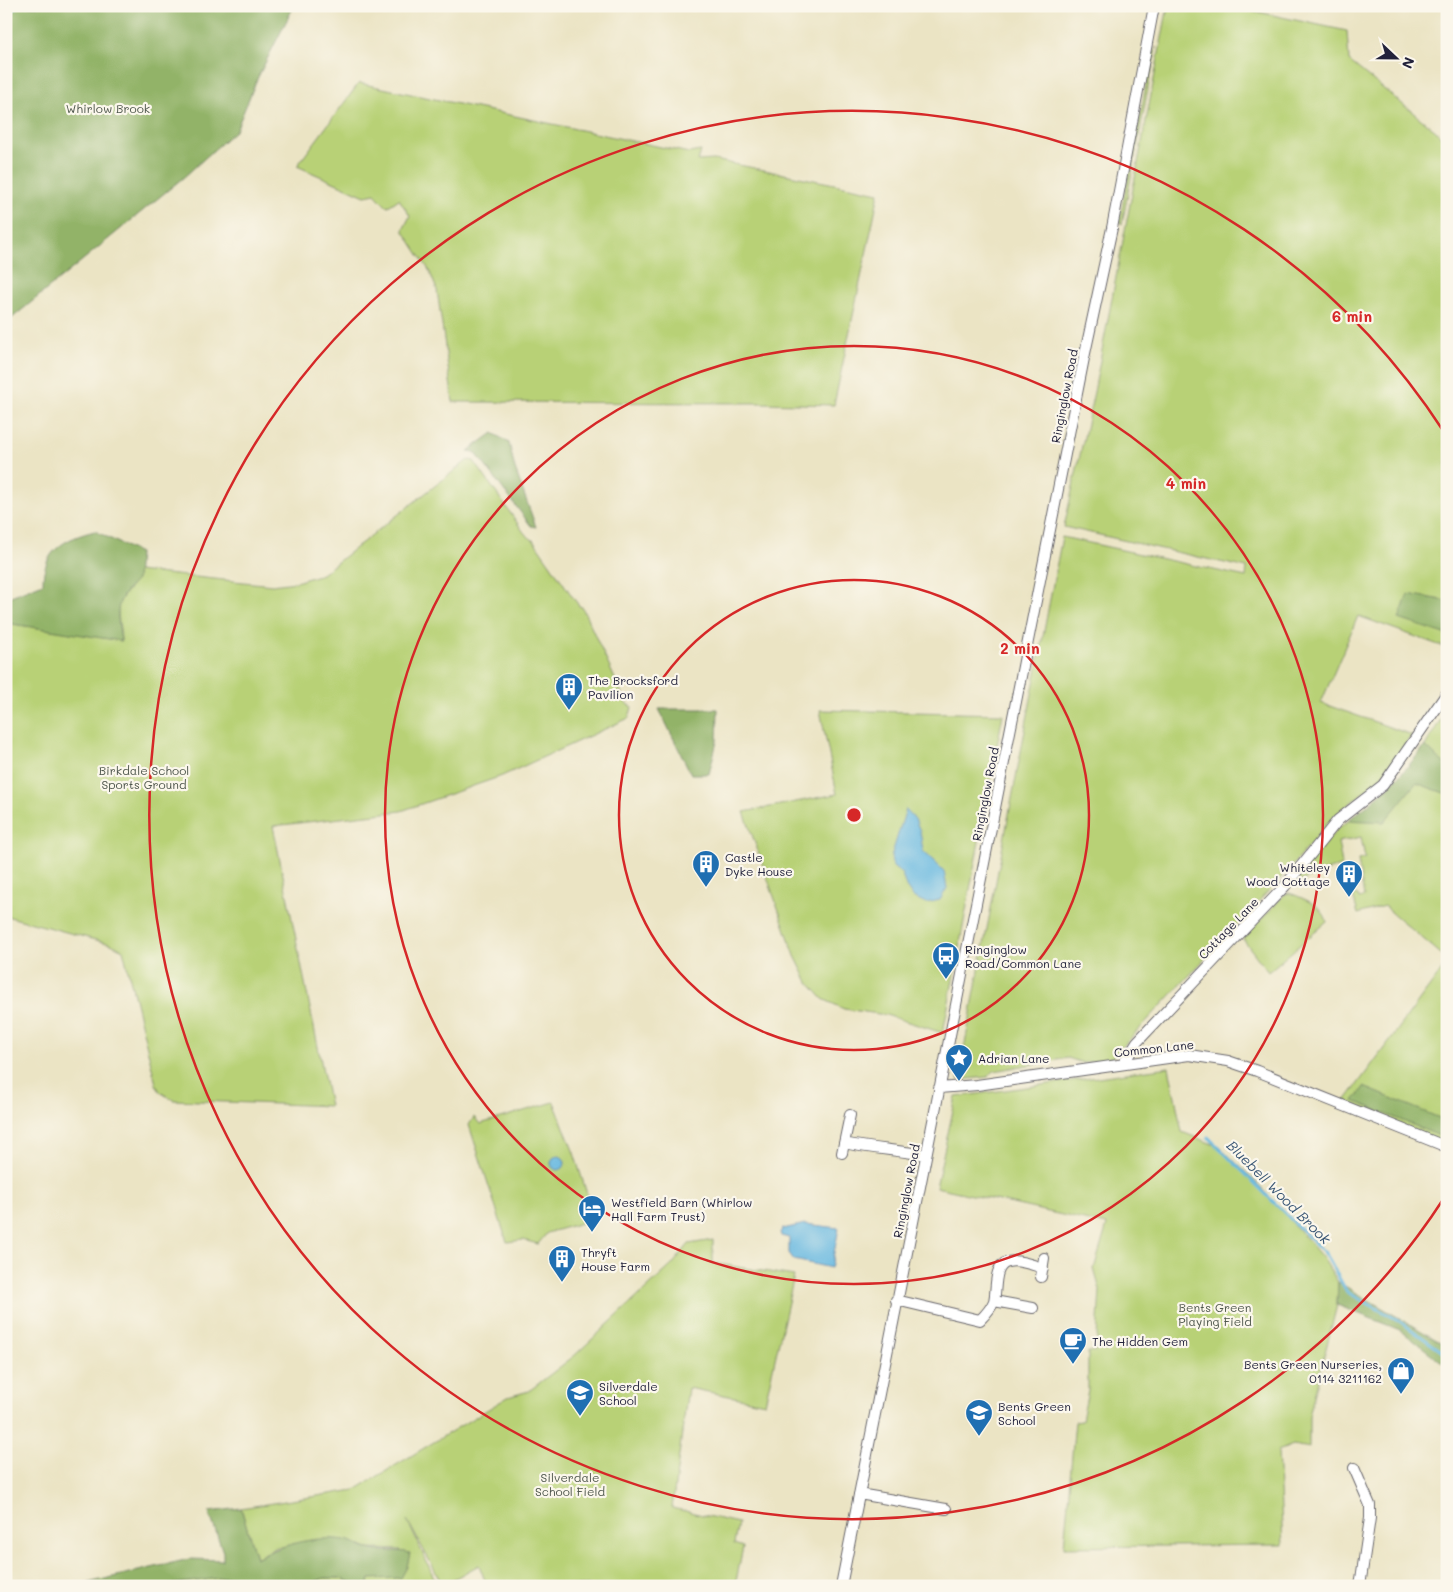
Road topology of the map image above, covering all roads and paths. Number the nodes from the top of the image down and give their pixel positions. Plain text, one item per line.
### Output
1 (1154, 6) edge
2 (1447, 693) edge
3 (1123, 1064) junction
4 (938, 1088) junction
5 (850, 1115) dead end
6 (1447, 1147) edge
7 (926, 1155) junction
8 (1043, 1267) dead end
9 (896, 1300) junction
10 (994, 1301) junction
11 (1033, 1308) dead end
12 (1354, 1468) dead end
13 (859, 1494) junction
14 (946, 1509) dead end
15 (841, 1586) edge
16 (1360, 1586) edge

1 - 4 street, Ringinglow Road
2 - 3 street, Cottage Lane
3 - 4 street, Common Lane
3 - 6 street, Common Lane
4 - 7 street, Ringinglow Road
5 - 7 street
7 - 9 street, Ringinglow Road
8 - 10 street
9 - 10 street
9 - 13 street, Ringinglow Road
10 - 11 street
12 - 16 street
13 - 14 street
13 - 15 street, Ringinglow Road

